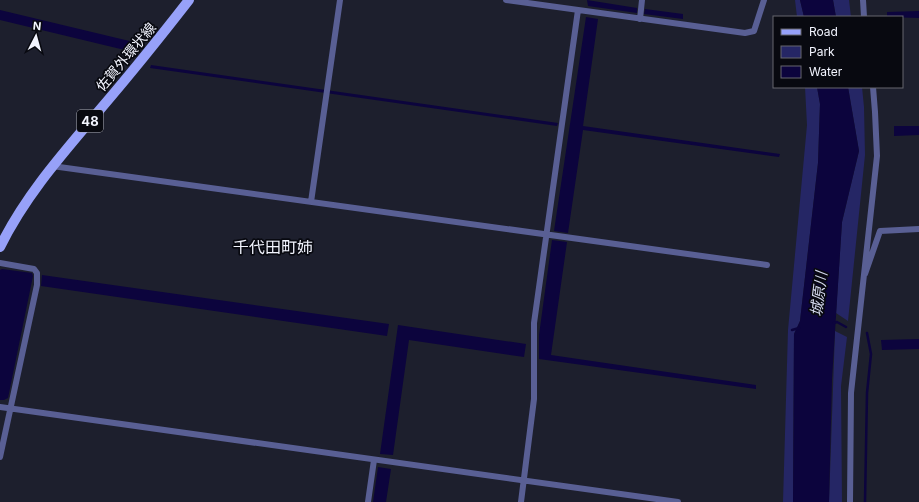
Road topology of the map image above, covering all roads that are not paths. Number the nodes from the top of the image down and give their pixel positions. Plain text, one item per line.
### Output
1 (189, 0) edge
2 (340, 0) edge
3 (506, 0) edge
4 (642, 0) edge
5 (764, 0) edge
6 (863, 0) edge
7 (578, 10) junction
8 (864, 16) edge
9 (640, 19) junction
10 (873, 88) edge
11 (52, 166) junction
12 (311, 202) junction
13 (919, 229) edge
14 (547, 235) junction
15 (0, 247) edge
16 (0, 263) edge
17 (767, 265) dead end
18 (862, 285) junction
19 (0, 407) edge
20 (10, 409) junction
21 (0, 457) edge
22 (374, 460) junction
23 (524, 480) junction
24 (368, 502) edge
25 (522, 502) edge
26 (678, 502) edge
27 (850, 502) edge

1 - 11 main road, 佐賀外環状線 / 48
2 - 12 street
3 - 7 street
4 - 9 street
5 - 9 street
6 - 8 street
7 - 9 street
7 - 14 street
10 - 18 street
11 - 12 street
11 - 15 main road, 佐賀外環状線 / 48
12 - 14 street
13 - 18 street
14 - 17 street
14 - 23 street
16 - 20 street
18 - 27 street
19 - 20 street
20 - 21 street
20 - 22 street
22 - 23 street
22 - 24 street
23 - 25 street
23 - 26 street

